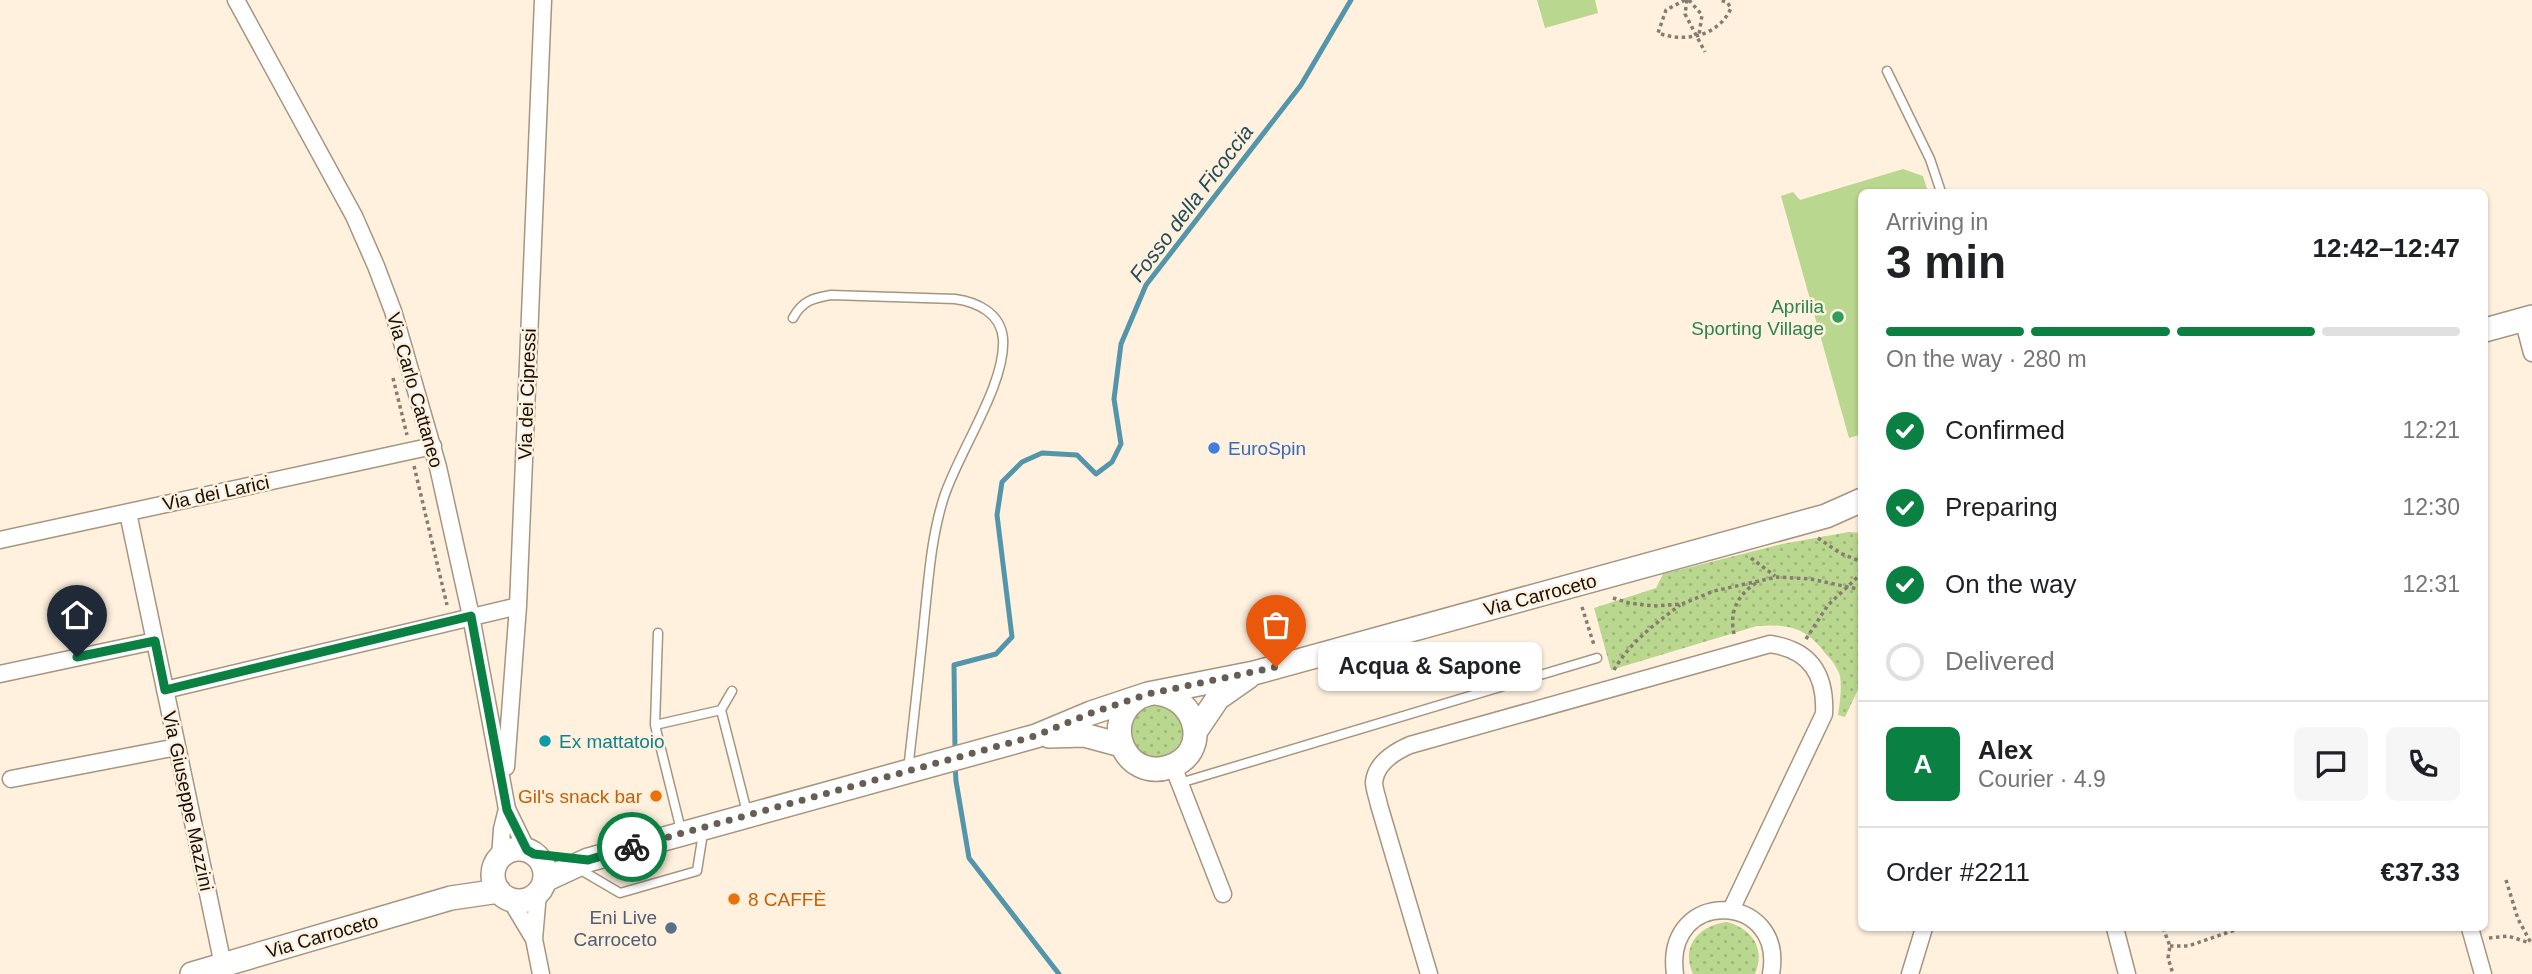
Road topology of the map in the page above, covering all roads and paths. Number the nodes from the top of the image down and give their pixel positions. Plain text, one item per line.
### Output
1 (236, 0) edge
2 (542, 0) edge
3 (1687, 0) edge
4 (1720, 0) edge
5 (1699, 36) junction
6 (1705, 52) dead end
7 (1887, 71) dead end
8 (1940, 189) edge
9 (793, 318) dead end
10 (2528, 318) edge
11 (2488, 329) edge
12 (2532, 353) edge
13 (391, 371) dead end
14 (433, 446) junction
15 (411, 451) junction
16 (1858, 503) edge
17 (128, 513) junction
18 (1858, 520) edge
19 (1821, 526) junction
20 (0, 540) edge
21 (1745, 550) dead end
22 (1858, 560) edge
23 (1858, 576) edge
24 (1777, 577) junction
25 (1760, 580) junction
26 (1843, 588) junction
27 (1858, 590) edge
28 (1613, 598) dead end
29 (1682, 604) junction
30 (518, 606) junction
31 (1582, 607) dead end
32 (471, 616) junction
33 (451, 621) junction
34 (658, 633) dead end
35 (1734, 634) dead end
36 (1806, 639) dead end
37 (155, 641) junction
38 (1597, 658) joint
39 (1613, 671) dead end
40 (1254, 673) junction
41 (0, 674) edge
42 (165, 690) junction
43 (732, 691) dead end
44 (1148, 695) junction
45 (721, 710) junction
46 (655, 725) junction
47 (1195, 732) junction
48 (1035, 736) junction
49 (1121, 745) junction
50 (177, 747) junction
51 (908, 771) junction
52 (1176, 775) junction
53 (11, 779) dead end
54 (504, 787) junction
55 (507, 810) junction
56 (748, 815) junction
57 (704, 827) junction
58 (682, 833) junction
59 (530, 852) junction
60 (581, 863) junction
61 (501, 880) junction
62 (2506, 880) dead end
63 (541, 887) junction
64 (1223, 894) dead end
65 (1731, 910) junction
66 (1923, 931) edge
67 (2116, 931) edge
68 (2164, 931) edge
69 (2232, 931) edge
70 (2472, 934) edge
71 (534, 939) junction
72 (2532, 943) edge
73 (2170, 946) junction
74 (223, 965) junction
75 (192, 974) edge
76 (541, 974) edge
77 (1430, 974) edge
78 (1675, 974) edge
79 (1771, 974) edge
80 (1910, 974) edge
81 (2127, 974) edge
82 (2173, 974) edge
83 (2483, 974) edge

1 - 14 street, Via Carlo Cattaneo
2 - 30 street, Via dei Cipressi
3 - 5 path
3 - 5 path
3 - 5 path
4 - 5 path
5 - 6 path
7 - 8 lane
9 - 51 lane
10 - 11 street
10 - 12 street
13 - 15 path
14 - 15 street, Via dei Larici
14 - 32 street, Via Carlo Cattaneo
15 - 17 street, Via dei Larici
15 - 33 path
16 - 19 street, Via Carroceto
17 - 20 street, Via dei Larici
17 - 37 street, Via Giuseppe Mazzini
18 - 19 street, Via Carroceto
19 - 22 path
19 - 40 street, Via Carroceto
21 - 24 path
23 - 26 path
24 - 25 path
24 - 26 path
25 - 29 path
25 - 35 path
26 - 27 path
26 - 36 path
28 - 29 path
29 - 39 path
30 - 32 street
30 - 54 street, Via dei Cipressi
31 - 38 path
32 - 33 street
32 - 54 street, Via Carlo Cattaneo
33 - 42 street
34 - 46 lane
37 - 41 street
37 - 42 street, Via Giuseppe Mazzini
38 - 52 lane
40 - 44 street, Via Carroceto
40 - 47 street, Via Carroceto
42 - 50 street, Via Giuseppe Mazzini
43 - 45 lane
44 - 47 street
44 - 48 street, Via Carroceto
44 - 49 street
45 - 46 lane
45 - 56 lane
46 - 58 lane
47 - 52 street, Via Carroceto
48 - 49 street, Via Carroceto
48 - 51 street, Via Carroceto
49 - 52 street, Via Carroceto
50 - 53 street
50 - 74 street, Via Giuseppe Mazzini
51 - 56 street, Via Carroceto
52 - 64 street
54 - 55 street, Via Carlo Cattaneo
55 - 59 street, Via Carlo Cattaneo
55 - 61 street, Via Carlo Cattaneo
56 - 57 street, Via Carroceto
57 - 58 street, Via Carroceto
57 - 60 lane
58 - 60 street, Via Carroceto
59 - 60 street, Via Carroceto
59 - 61 street
59 - 63 street
60 - 63 street, Via Carroceto
61 - 63 street
61 - 71 street
61 - 74 street, Via Carroceto
62 - 72 path
63 - 71 street
65 - 77 street
65 - 78 street
65 - 79 street
66 - 80 street
67 - 81 street
68 - 73 path
69 - 73 path
70 - 72 path
70 - 83 street
71 - 76 street
73 - 82 path
74 - 75 street, Via Carroceto

